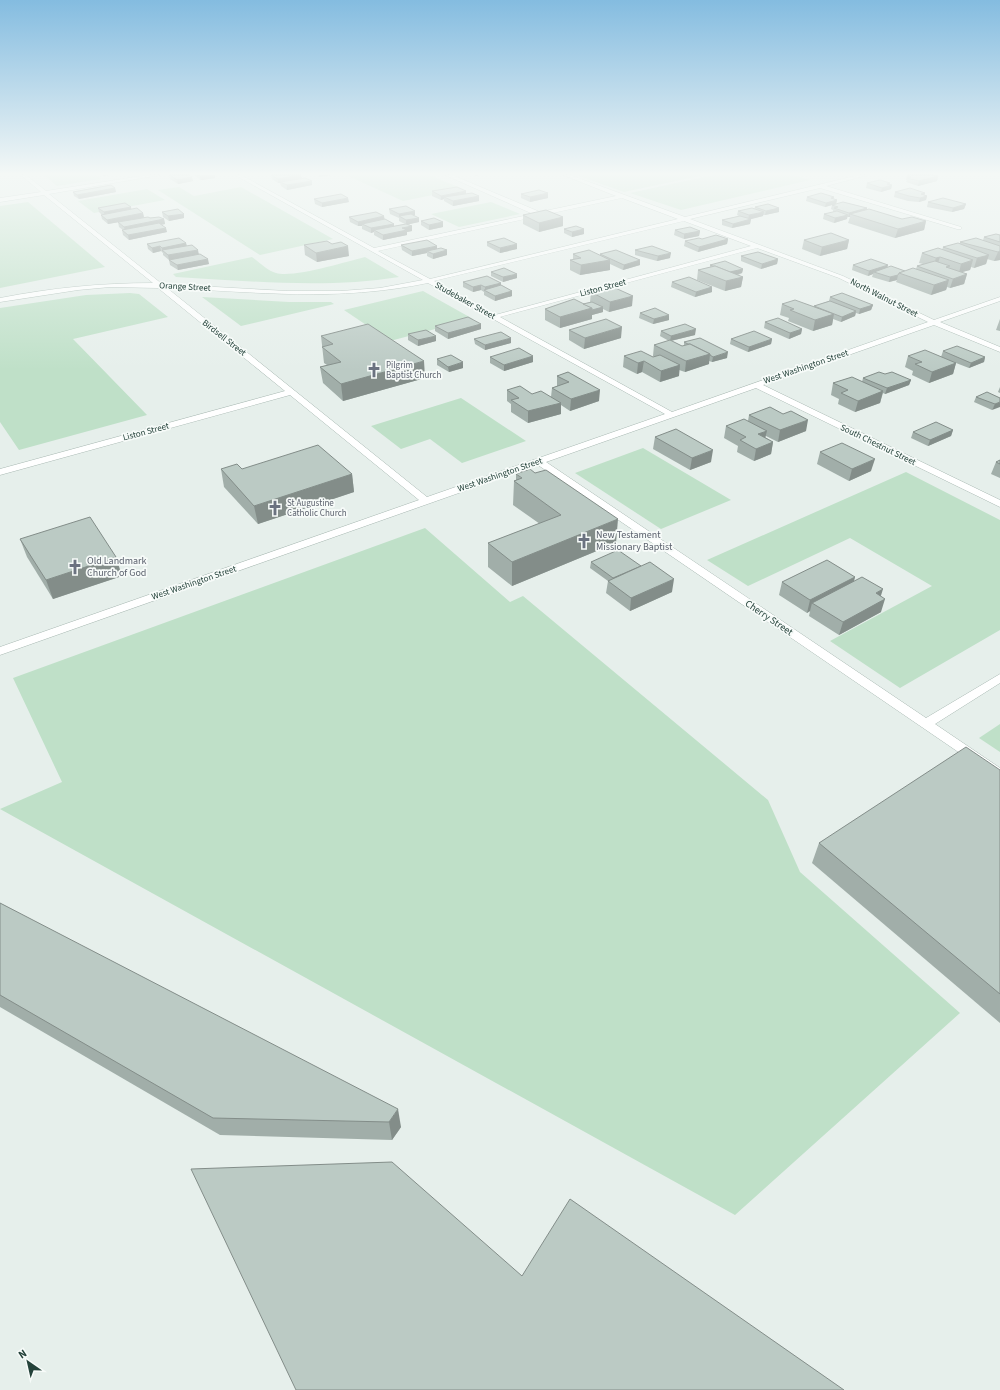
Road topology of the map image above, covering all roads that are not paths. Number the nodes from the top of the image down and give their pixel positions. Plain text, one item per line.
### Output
1 (101, 240) edge
2 (355, 240) edge
3 (420, 240) edge
4 (598, 240) edge
5 (741, 240) edge
6 (758, 246) junction
7 (373, 250) junction
8 (429, 281) junction
9 (158, 286) junction
10 (1000, 299) edge
11 (0, 300) edge
12 (494, 317) junction
13 (933, 322) junction
14 (1000, 350) edge
15 (757, 385) junction
16 (291, 392) junction
17 (672, 415) junction
18 (539, 461) junction
19 (0, 472) edge
20 (426, 501) junction
21 (1000, 504) edge
22 (0, 651) edge
23 (1000, 678) edge
24 (926, 724) junction
25 (1000, 774) edge

1 - 9 street, Birdsell Street
2 - 7 street, Studebaker Street
3 - 7 street
4 - 8 street, Orange Street
5 - 6 street, North Walnut Street
6 - 12 street, Liston Street
6 - 13 street, North Walnut Street
7 - 8 street, Studebaker Street
8 - 9 street, Orange Street
8 - 12 street, Studebaker Street
9 - 11 street, Orange Street
9 - 16 street, Birdsell Street
10 - 13 street, West Washington Street
12 - 17 street, Studebaker Street
13 - 14 street, North Walnut Street
13 - 15 street, West Washington Street
15 - 17 street, West Washington Street
15 - 21 street, South Chestnut Street
16 - 19 street, Liston Street
16 - 20 street, Birdsell Street
17 - 18 street, West Washington Street
18 - 20 street, West Washington Street
18 - 24 street, Cherry Street
20 - 22 street, West Washington Street
23 - 24 street
24 - 25 street, Cherry Street

